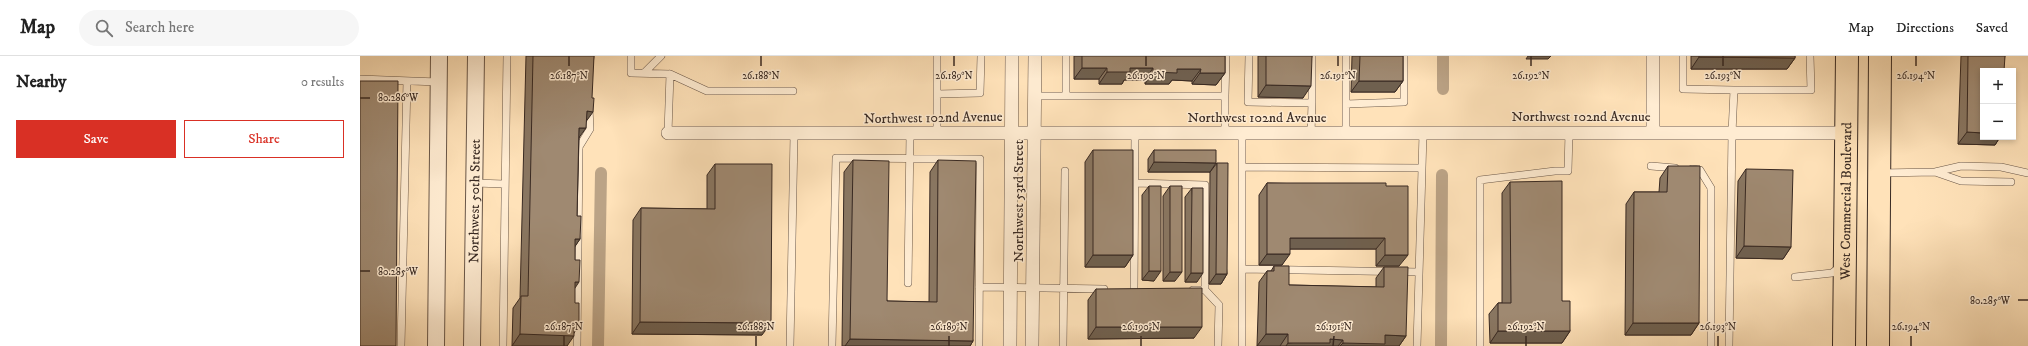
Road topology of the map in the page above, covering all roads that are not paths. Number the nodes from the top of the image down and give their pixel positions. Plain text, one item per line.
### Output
1 (439, 56) edge
2 (476, 56) edge
3 (507, 56) edge
4 (631, 56) edge
5 (661, 56) edge
6 (937, 56) edge
7 (981, 56) edge
8 (1012, 56) edge
9 (1035, 56) edge
10 (1066, 56) edge
11 (1226, 56) edge
12 (1249, 56) edge
13 (1312, 56) edge
14 (1346, 56) edge
15 (1404, 56) edge
16 (1653, 56) edge
17 (1683, 56) edge
18 (1810, 56) edge
19 (1847, 56) edge
20 (1880, 56) edge
21 (644, 73) junction
22 (670, 74) junction
23 (360, 79) edge
24 (407, 81) junction
25 (438, 82) junction
26 (1734, 90) junction
27 (793, 91) dead end
28 (937, 94) junction
29 (1035, 96) junction
30 (1066, 96) junction
31 (1225, 96) junction
32 (589, 100) edge
33 (1312, 103) junction
34 (1346, 104) junction
35 (1034, 132) junction
36 (1569, 132) junction
37 (1653, 132) junction
38 (668, 133) joint
39 (1012, 133) junction
40 (1135, 133) junction
41 (1225, 133) junction
42 (1242, 133) junction
43 (1311, 133) junction
44 (1346, 133) junction
45 (1423, 133) junction
46 (1732, 133) junction
47 (1847, 133) junction
48 (910, 134) junction
49 (937, 134) junction
50 (794, 135) junction
51 (910, 159) junction
52 (1651, 166) dead end
53 (1242, 167) junction
54 (1422, 168) junction
55 (1065, 171) dead end
56 (1935, 172) junction
57 (2028, 172) edge
58 (1879, 173) junction
59 (2011, 182) dead end
60 (475, 183) junction
61 (504, 184) junction
62 (1135, 184) junction
63 (1846, 263) junction
64 (1242, 269) junction
65 (1419, 272) junction
66 (1795, 277) dead end
67 (908, 283) dead end
68 (979, 287) junction
69 (1011, 288) junction
70 (1033, 288) junction
71 (1064, 289) junction
72 (1109, 289) edge
73 (1142, 290) edge
74 (1189, 290) edge
75 (1205, 290) junction
76 (401, 346) edge
77 (436, 346) edge
78 (472, 346) edge
79 (503, 346) edge
80 (577, 346) edge
81 (790, 346) edge
82 (832, 346) edge
83 (979, 346) edge
84 (1010, 346) edge
85 (1032, 346) edge
86 (1063, 346) edge
87 (1218, 346) edge
88 (1242, 346) edge
89 (1417, 346) edge
90 (1480, 346) edge
91 (1710, 346) edge
92 (1729, 346) edge
93 (1844, 346) edge
94 (1878, 346) edge

1 - 25 street
2 - 60 street, Northwest 50th Street
3 - 61 lane
4 - 21 lane
5 - 21 lane
6 - 28 lane
7 - 28 lane
8 - 39 street, Northwest 53rd Street
9 - 29 street, Northwest 53rd Street
10 - 30 lane
11 - 31 lane
12 - 33 lane
13 - 33 lane
14 - 34 lane
15 - 34 lane
16 - 37 street
17 - 26 lane
18 - 26 lane
19 - 47 highway, West Commercial Boulevard
20 - 58 highway
21 - 22 lane
22 - 27 lane
22 - 38 lane
23 - 24 lane
24 - 25 lane
24 - 76 lane
25 - 77 street
26 - 46 lane
28 - 49 lane
29 - 30 lane
29 - 35 street, Northwest 53rd Street
30 - 31 lane
31 - 41 lane
32 - 80 lane
33 - 43 lane
34 - 44 lane
35 - 39 street, Northwest 102nd Avenue
35 - 40 street, Northwest 102nd Avenue
35 - 70 street, Northwest 53rd Street
36 - 37 street, Northwest 102nd Avenue
36 - 45 street, Northwest 102nd Avenue
36 - 90 lane
37 - 46 street, Northwest 102nd Avenue
38 - 50 street, Northwest 102nd Avenue
39 - 49 street, Northwest 102nd Avenue
39 - 69 street, Northwest 53rd Street
40 - 41 street, Northwest 102nd Avenue
40 - 62 lane
41 - 42 street, Northwest 102nd Avenue
42 - 43 street, Northwest 102nd Avenue
42 - 53 lane
43 - 44 street, Northwest 102nd Avenue
44 - 45 street, Northwest 102nd Avenue
45 - 54 lane
46 - 47 street, Northwest 102nd Avenue
46 - 92 lane
47 - 63 highway, West Commercial Boulevard
48 - 49 street, Northwest 102nd Avenue
48 - 50 street, Northwest 102nd Avenue
48 - 51 lane
50 - 81 lane
51 - 67 lane
51 - 68 lane
51 - 82 lane
52 - 91 lane
53 - 54 lane
53 - 64 lane
54 - 65 lane
55 - 71 lane
56 - 57 lane
56 - 58 lane
56 - 59 lane
58 - 94 highway
60 - 61 lane
60 - 78 street, Northwest 50th Street
61 - 79 lane
62 - 73 lane
62 - 75 lane
63 - 66 lane
63 - 93 highway, West Commercial Boulevard
64 - 65 lane
64 - 88 lane
65 - 89 lane
68 - 69 lane
68 - 83 lane
69 - 70 lane
69 - 84 street, Northwest 53rd Street
70 - 71 lane
70 - 85 street, Northwest 53rd Street
71 - 72 lane
71 - 86 lane
74 - 75 lane
75 - 87 lane

